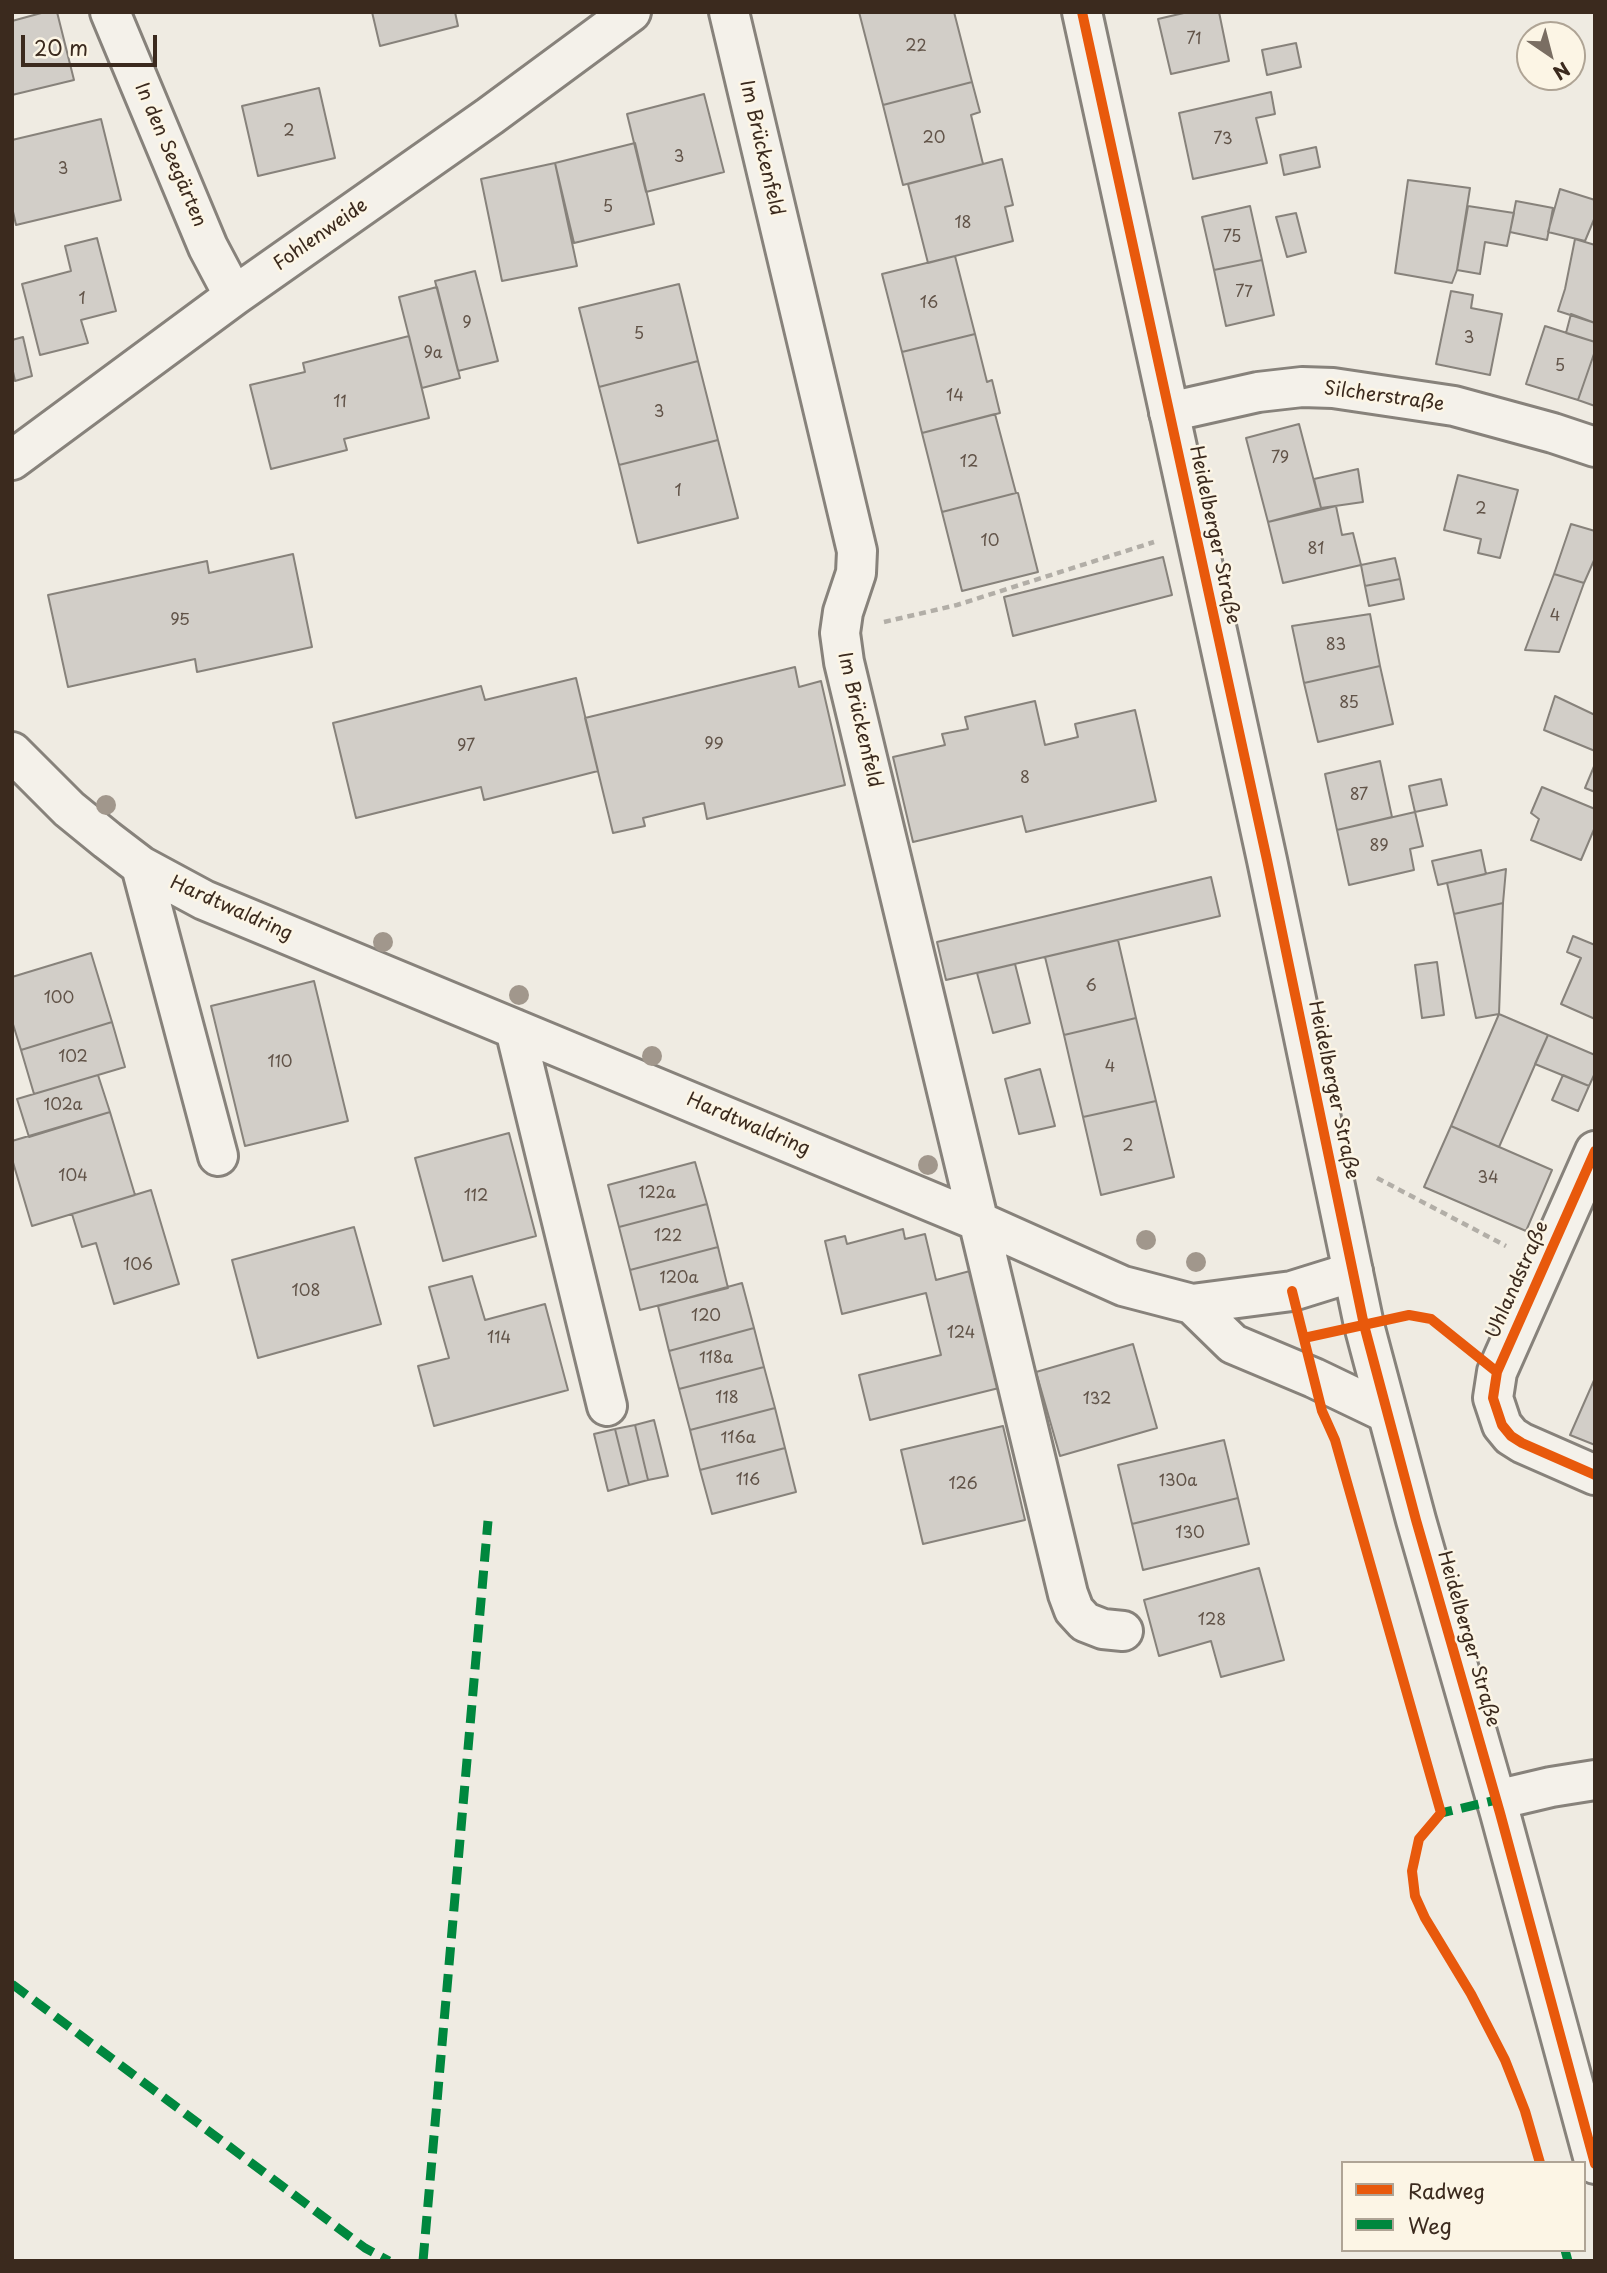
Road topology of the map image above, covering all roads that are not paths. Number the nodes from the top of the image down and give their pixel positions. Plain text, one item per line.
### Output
1 (110, 12) edge
2 (631, 12) edge
3 (729, 12) edge
4 (1082, 12) edge
5 (234, 296) junction
6 (1169, 412) junction
7 (1595, 447) edge
8 (12, 460) edge
9 (12, 751) edge
10 (141, 866) junction
11 (515, 1029) junction
12 (1595, 1151) edge
13 (218, 1156) dead end
14 (980, 1223) junction
15 (1353, 1272) junction
16 (1192, 1304) junction
17 (607, 1406) dead end
18 (1387, 1413) junction
19 (1595, 1475) edge
20 (1123, 1631) dead end
21 (1595, 1782) edge
22 (1501, 1819) junction
23 (1595, 2164) edge

1 - 5 street, In den Seegärten
2 - 5 street, Fohlenweide
3 - 14 street, Im Brückenfeld
4 - 6 street, Heidelberger Straße
5 - 8 street, Fohlenweide
6 - 7 street, Silcherstraße
6 - 15 street, Heidelberger Straße
9 - 10 street, Hardtwaldring
10 - 11 street, Hardtwaldring
10 - 13 street, Hardtwaldring
11 - 14 street, Hardtwaldring
11 - 17 street
12 - 19 street, Uhlandstraße
14 - 16 street, Hardtwaldring
14 - 20 street
15 - 16 street, Hardtwaldring
15 - 18 street, Heidelberger Straße
16 - 18 street
18 - 22 street, Heidelberger Straße
21 - 22 street
21 - 22 street
22 - 23 street, Heidelberger Straße

